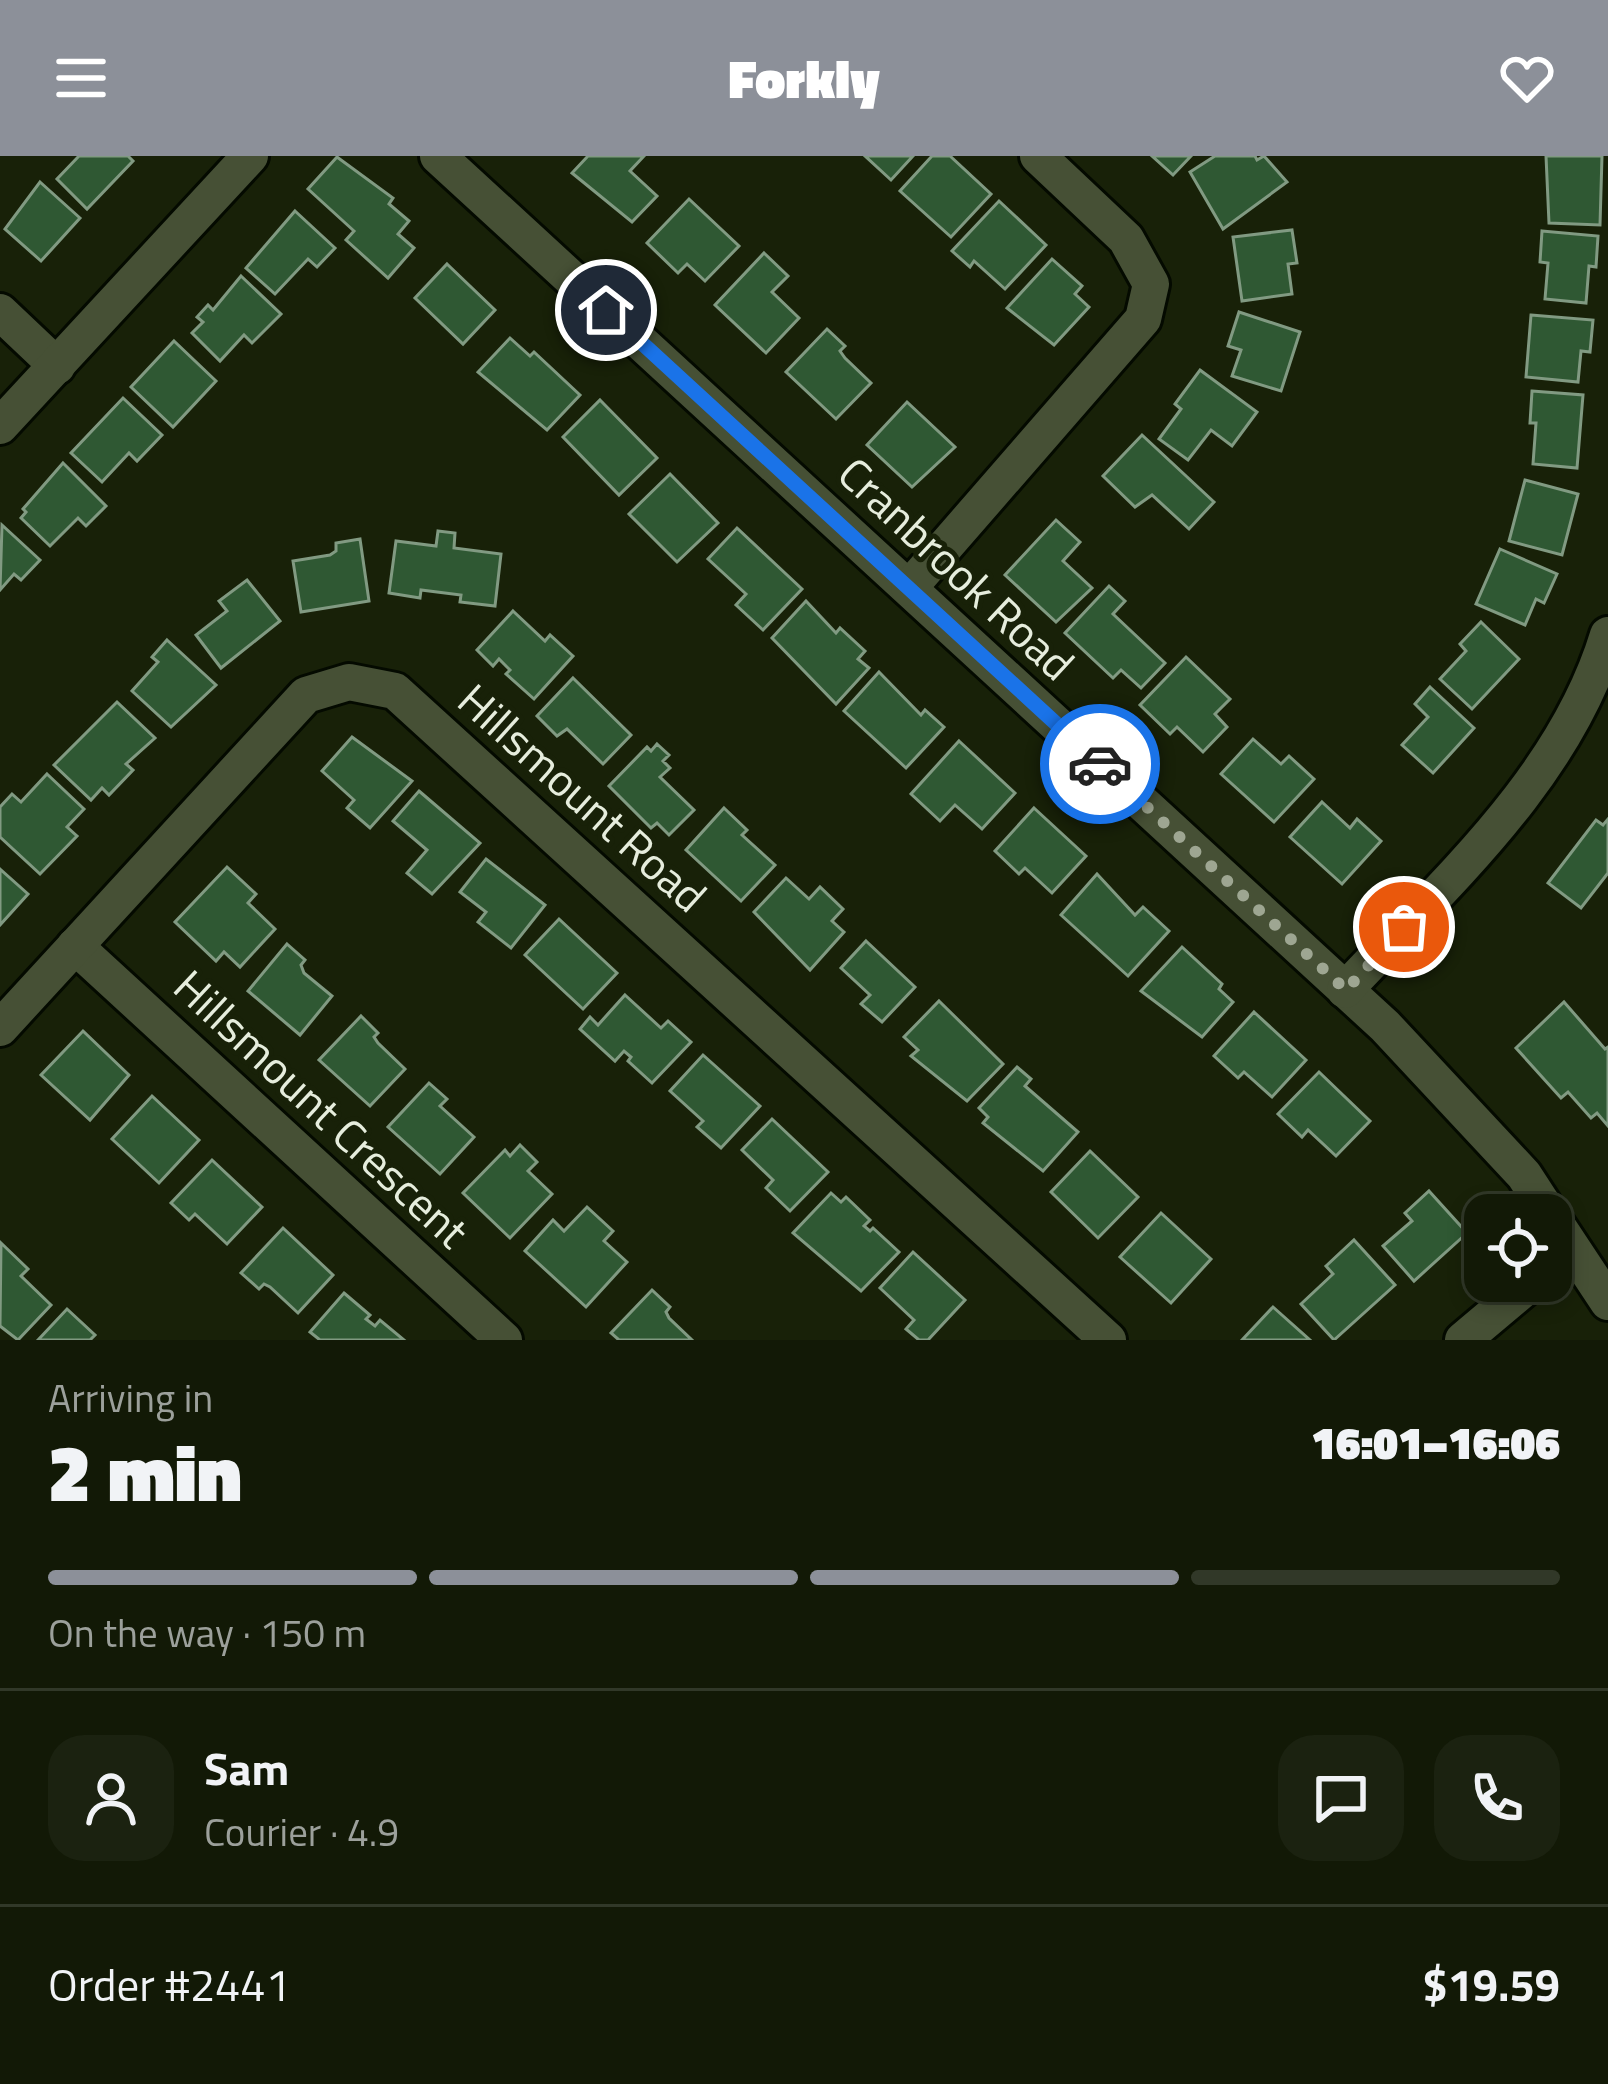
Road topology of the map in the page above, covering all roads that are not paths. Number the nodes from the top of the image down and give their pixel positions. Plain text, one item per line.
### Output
1 (250, 156) edge
2 (438, 156) edge
3 (1038, 156) edge
4 (0, 312) edge
5 (57, 366) junction
6 (0, 426) edge
7 (909, 589) junction
8 (1608, 635) edge
9 (1594, 707) edge
10 (75, 946) junction
11 (1346, 990) junction
12 (0, 1028) edge
13 (1537, 1194) edge
14 (1572, 1267) edge
15 (1508, 1302) edge
16 (1608, 1302) edge
17 (504, 1340) edge
18 (1108, 1340) edge
19 (1463, 1340) edge

1 - 5 street
2 - 7 street, Cranbrook Road
3 - 7 street
4 - 5 street
5 - 6 street
7 - 11 street, Cranbrook Road
8 - 9 street
9 - 11 street
10 - 12 street, Hillsmount Road
10 - 17 street, Hillsmount Crescent
10 - 18 street, Hillsmount Road
11 - 13 street, Cranbrook Road
14 - 16 street, Cranbrook Road
15 - 19 street

